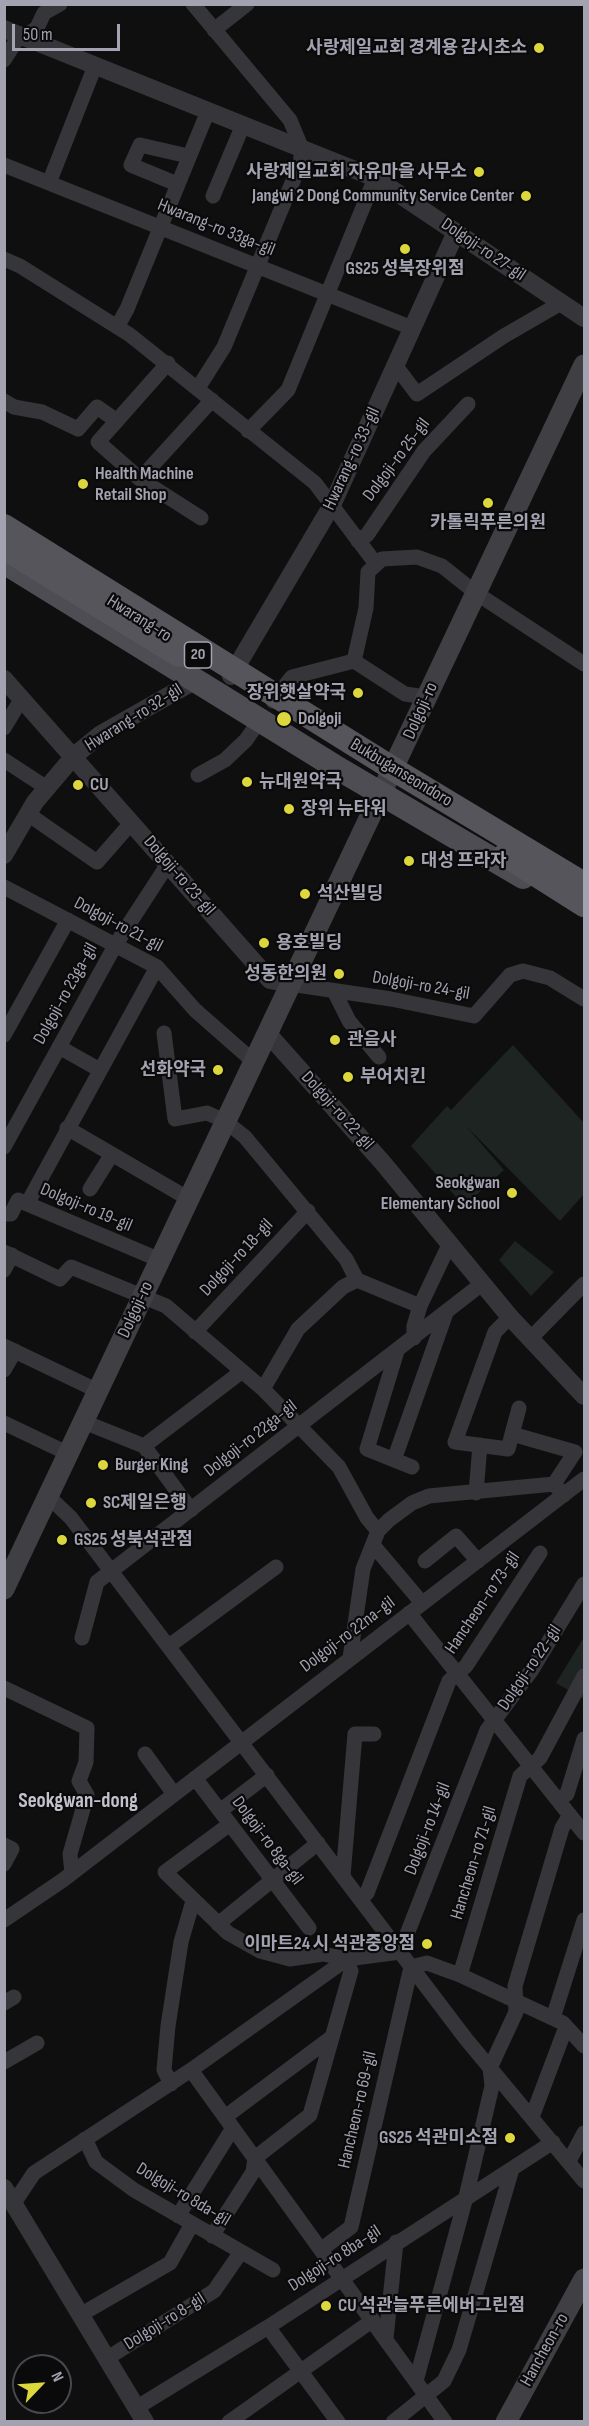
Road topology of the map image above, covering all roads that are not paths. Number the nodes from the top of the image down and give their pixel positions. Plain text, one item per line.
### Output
1 (193, 4) edge
2 (247, 4) edge
3 (55, 6) edge
4 (214, 30) junction
5 (16, 34) edge
6 (4, 60) edge
7 (95, 66) junction
8 (208, 111) junction
9 (243, 125) junction
10 (302, 148) junction
11 (188, 156) junction
12 (4, 165) edge
13 (375, 178) junction
14 (49, 183) junction
15 (177, 184) junction
16 (213, 196) dead end
17 (161, 227) junction
18 (456, 232) junction
19 (4, 259) edge
20 (259, 266) junction
21 (328, 294) junction
22 (561, 303) junction
23 (585, 318) edge
24 (117, 327) junction
25 (412, 328) junction
26 (168, 363) junction
27 (395, 365) junction
28 (585, 365) edge
29 (198, 388) junction
30 (212, 400) junction
31 (4, 401) edge
32 (468, 404) dead end
33 (117, 422) junction
34 (248, 431) junction
35 (140, 479) junction
36 (332, 505) junction
37 (201, 518) dead end
38 (4, 526) edge
39 (4, 536) edge
40 (358, 541) junction
41 (4, 548) edge
42 (4, 562) edge
43 (376, 564) junction
44 (476, 593) junction
45 (354, 661) junction
46 (585, 664) edge
47 (231, 676) junction
48 (4, 679) edge
49 (196, 680) junction
50 (426, 697) junction
51 (22, 698) junction
52 (267, 711) junction
53 (4, 728) edge
54 (74, 756) junction
55 (4, 760) edge
56 (198, 775) dead end
57 (387, 784) junction
58 (48, 788) junction
59 (28, 814) junction
60 (132, 822) junction
61 (4, 855) edge
62 (168, 864) junction
63 (585, 884) edge
64 (4, 887) edge
65 (585, 895) edge
66 (585, 905) edge
67 (585, 914) edge
68 (68, 920) junction
69 (116, 944) junction
70 (157, 967) junction
71 (290, 984) junction
72 (334, 991) junction
73 (585, 999) edge
74 (164, 1033) dead end
75 (4, 1035) edge
76 (269, 1035) junction
77 (59, 1047) junction
78 (379, 1057) dead end
79 (254, 1061) junction
80 (100, 1070) junction
81 (225, 1121) junction
82 (67, 1128) junction
83 (4, 1147) edge
84 (112, 1155) junction
85 (90, 1189) dead end
86 (189, 1198) junction
87 (27, 1204) junction
88 (308, 1211) junction
89 (4, 1214) edge
90 (449, 1245) junction
91 (8, 1253) edge
92 (160, 1260) junction
93 (4, 1270) edge
94 (357, 1280) junction
95 (483, 1283) junction
96 (581, 1295) edge
97 (143, 1296) junction
98 (420, 1306) junction
99 (447, 1313) junction
100 (510, 1317) junction
101 (195, 1332) junction
102 (414, 1338) junction
103 (531, 1338) junction
104 (10, 1348) edge
105 (397, 1352) junction
106 (4, 1370) edge
107 (242, 1372) junction
108 (263, 1389) junction
109 (98, 1391) junction
110 (585, 1396) edge
111 (519, 1408) dead end
112 (84, 1422) junction
113 (4, 1423) edge
114 (299, 1426) junction
115 (512, 1434) junction
116 (480, 1445) junction
117 (144, 1446) junction
118 (69, 1454) junction
119 (394, 1460) junction
120 (412, 1467) dead end
121 (585, 1479) edge
122 (559, 1490) junction
123 (476, 1493) junction
124 (49, 1497) junction
125 (190, 1510) junction
126 (375, 1538) junction
127 (540, 1553) dead end
128 (425, 1561) dead end
129 (478, 1561) junction
130 (276, 1567) dead end
131 (111, 1571) junction
132 (585, 1584) edge
133 (4, 1589) edge
134 (422, 1603) junction
135 (409, 1613) junction
136 (82, 1638) dead end
137 (169, 1646) junction
138 (350, 1658) junction
139 (457, 1674) junction
140 (585, 1676) edge
141 (4, 1688) edge
142 (495, 1720) junction
143 (374, 1734) dead end
144 (585, 1739) edge
145 (242, 1741) junction
146 (145, 1754) dead end
147 (532, 1767) junction
148 (267, 1775) junction
149 (195, 1778) junction
150 (174, 1794) junction
151 (558, 1800) junction
152 (220, 1811) junction
153 (230, 1824) junction
154 (580, 1824) edge
155 (318, 1843) junction
156 (4, 1845) edge
157 (4, 1864) edge
158 (72, 1873) junction
159 (343, 1876) junction
160 (273, 1880) junction
161 (360, 1899) junction
162 (193, 1901) junction
163 (4, 1920) edge
164 (585, 1920) edge
165 (218, 1924) junction
166 (309, 1928) dead end
167 (400, 1952) junction
168 (347, 1959) junction
169 (411, 1967) junction
170 (460, 1975) junction
171 (515, 2000) junction
172 (553, 2018) junction
173 (566, 2027) junction
174 (332, 2037) junction
175 (37, 2043) dead end
176 (585, 2046) edge
177 (4, 2062) edge
178 (490, 2068) junction
179 (191, 2070) junction
180 (171, 2084) junction
181 (532, 2117) junction
182 (229, 2123) junction
183 (585, 2133) edge
184 (85, 2139) junction
185 (554, 2142) junction
186 (255, 2158) junction
187 (569, 2161) junction
188 (512, 2169) junction
189 (585, 2181) edge
190 (9, 2195) edge
191 (466, 2197) junction
192 (178, 2216) junction
193 (192, 2224) junction
194 (212, 2236) junction
195 (396, 2242) junction
196 (322, 2249) junction
197 (241, 2252) junction
198 (273, 2270) dead end
199 (343, 2277) junction
200 (585, 2279) edge
201 (80, 2315) junction
202 (373, 2320) junction
203 (268, 2327) junction
204 (386, 2338) junction
205 (106, 2359) junction
206 (301, 2372) junction
207 (416, 2381) junction
208 (428, 2396) junction
209 (141, 2414) edge
210 (229, 2421) edge
211 (338, 2421) edge
212 (393, 2421) edge
213 (445, 2421) edge
214 (506, 2421) edge

1 - 4 street
2 - 4 street
3 - 5 street
4 - 10 street
5 - 6 street
5 - 7 street, Dolgoji-ro 27-gil
7 - 8 street, Dolgoji-ro 27-gil
7 - 14 street
8 - 9 street, Dolgoji-ro 27-gil
8 - 11 street
9 - 10 street, Dolgoji-ro 27-gil
9 - 16 street
10 - 13 street, Dolgoji-ro 27-gil
10 - 20 street
11 - 15 street
11 - 15 street
12 - 14 street, Hwarang-ro 33ga-gil
13 - 18 street, Dolgoji-ro 27-gil
13 - 21 street
14 - 17 street, Hwarang-ro 33ga-gil
15 - 17 street
17 - 20 street, Hwarang-ro 33ga-gil
17 - 24 street
18 - 22 street, Dolgoji-ro 27-gil
18 - 25 street, Hwarang-ro 33-gil
19 - 24 street
20 - 21 street, Hwarang-ro 33ga-gil
20 - 29 street
21 - 25 street, Hwarang-ro 33ga-gil
21 - 34 street
22 - 23 street, Dolgoji-ro 27-gil
22 - 27 street
24 - 26 street
25 - 27 street, Hwarang-ro 33-gil
26 - 29 street
26 - 33 street
27 - 36 street, Hwarang-ro 33-gil
28 - 44 main road, Dolgoji-ro
29 - 30 street
30 - 34 street
30 - 35 street
31 - 33 street
32 - 40 street, Dolgoji-ro 25-gil
33 - 35 street
34 - 36 street
35 - 37 street
36 - 40 street
36 - 47 street, Hwarang-ro 33-gil
38 - 63 highway, Bukbuganseondoro, bridge
39 - 47 main road, Hwarang-ro / 20
40 - 43 street
41 - 66 highway, Bukbuganseondoro, bridge
42 - 49 main road, Hwarang-ro / 20
43 - 44 street
43 - 45 street
44 - 46 street
44 - 50 main road, Dolgoji-ro
45 - 50 street
45 - 52 street
47 - 52 main road, Hwarang-ro / 20
48 - 51 street, Dolgoji-ro 23-gil
49 - 52 main road, Hwarang-ro / 20
49 - 54 street, Hwarang-ro 32-gil
50 - 57 main road, Dolgoji-ro
51 - 53 street
51 - 54 street, Dolgoji-ro 23-gil
52 - 56 street
52 - 57 main road, Hwarang-ro / 20
54 - 58 street, Hwarang-ro 32-gil
54 - 60 street, Dolgoji-ro 23-gil
55 - 58 street
57 - 65 main road, Hwarang-ro / 20
57 - 67 main road, Hwarang-ro / 20
57 - 71 main road, Dolgoji-ro
58 - 59 street, Hwarang-ro 32-gil
59 - 60 street
59 - 61 street, Hwarang-ro 32-gil
60 - 62 street, Dolgoji-ro 23-gil
62 - 69 street, Dolgoji-ro 23ga-gil
62 - 71 street, Dolgoji-ro 23-gil
64 - 68 street, Dolgoji-ro 21-gil
68 - 69 street, Dolgoji-ro 21-gil
68 - 75 street
69 - 70 street, Dolgoji-ro 21-gil
69 - 77 street, Dolgoji-ro 23ga-gil
70 - 79 street, Dolgoji-ro 21-gil
70 - 80 street
71 - 72 street, Dolgoji-ro 24-gil
71 - 76 main road, Dolgoji-ro
72 - 73 street, Dolgoji-ro 24-gil
72 - 78 street
74 - 81 street
76 - 79 main road, Dolgoji-ro
76 - 90 street, Dolgoji-ro 22-gil
77 - 80 street
77 - 83 street, Dolgoji-ro 23ga-gil
79 - 81 main road, Dolgoji-ro
80 - 82 street
81 - 86 main road, Dolgoji-ro
81 - 88 street
82 - 84 street
82 - 87 street
84 - 85 street
84 - 86 street
86 - 92 main road, Dolgoji-ro
87 - 89 street, Dolgoji-ro 19-gil
87 - 92 street, Dolgoji-ro 19-gil
88 - 94 street
88 - 101 street, Dolgoji-ro 18-gil
90 - 95 street, Dolgoji-ro 22-gil
90 - 98 street
91 - 93 street
91 - 97 street
92 - 97 main road, Dolgoji-ro
94 - 98 street
94 - 108 street
95 - 99 street, Dolgoji-ro 22ga-gil
95 - 100 street, Dolgoji-ro 22-gil
96 - 103 street
97 - 101 street
97 - 109 main road, Dolgoji-ro
98 - 102 street
99 - 102 street, Dolgoji-ro 22ga-gil
99 - 119 street
100 - 103 street, Dolgoji-ro 22-gil
100 - 116 street
101 - 107 street
102 - 105 street, Dolgoji-ro 22ga-gil
103 - 110 street, Dolgoji-ro 22-gil
104 - 106 street
104 - 109 street
105 - 114 street, Dolgoji-ro 22ga-gil
105 - 119 street
107 - 108 street
107 - 117 street
108 - 114 street
109 - 112 main road, Dolgoji-ro
111 - 115 street
112 - 117 street
112 - 118 main road, Dolgoji-ro
113 - 118 street
114 - 125 street, Dolgoji-ro 22ga-gil
114 - 126 street
115 - 116 street
115 - 122 street
116 - 123 street
117 - 125 street
118 - 124 main road, Dolgoji-ro
119 - 120 street
121 - 122 street, Dolgoji-ro 22na-gil
122 - 123 street
122 - 129 street, Dolgoji-ro 22na-gil
123 - 126 street
124 - 131 street
124 - 133 main road, Dolgoji-ro
125 - 131 street, Dolgoji-ro 22ga-gil
126 - 134 street
126 - 138 street
127 - 139 street, Hancheon-ro 73-gil
128 - 129 street
129 - 134 street, Dolgoji-ro 22na-gil
130 - 137 street
131 - 136 street
131 - 137 street
132 - 142 street, Dolgoji-ro 22-gil
134 - 135 street, Dolgoji-ro 22na-gil
135 - 138 street, Dolgoji-ro 22na-gil
135 - 139 street, Hancheon-ro 73-gil
137 - 145 street
138 - 145 street, Dolgoji-ro 22na-gil
139 - 142 street, Hancheon-ro 73-gil
139 - 161 street, Dolgoji-ro 14-gil
140 - 147 street
141 - 158 street
142 - 147 street, Hancheon-ro 73-gil
142 - 167 street, Dolgoji-ro 14-gil
143 - 159 street
144 - 151 street
145 - 148 street
145 - 149 street
146 - 150 street
147 - 151 street, Hancheon-ro 73-gil
147 - 170 street, Hancheon-ro 71-gil
148 - 152 street
148 - 155 street
149 - 150 street
149 - 152 street, Dolgoji-ro 8ga-gil
150 - 158 street
151 - 154 street, Hancheon-ro 73-gil
152 - 153 street, Dolgoji-ro 8ga-gil
153 - 160 street, Dolgoji-ro 8ga-gil
153 - 162 street
154 - 171 street
155 - 159 street
155 - 160 street
156 - 157 street
158 - 163 street
159 - 161 street
160 - 165 street
160 - 166 street, Dolgoji-ro 8ga-gil
161 - 167 street
162 - 165 street
162 - 180 street
164 - 172 street
165 - 168 street
167 - 168 street
167 - 169 street
168 - 174 street
168 - 179 street
169 - 170 street
169 - 178 street
169 - 196 street, Hancheon-ro 69-gil
170 - 171 street
171 - 172 street
171 - 178 street
172 - 173 street
173 - 176 street
173 - 181 street
174 - 182 street
174 - 186 street
175 - 177 street
178 - 181 street
178 - 191 street
179 - 180 street
179 - 182 street
180 - 184 street
181 - 185 street
182 - 186 street
182 - 192 street
183 - 187 street
184 - 190 street
184 - 192 street, Dolgoji-ro 8da-gil
185 - 187 street
185 - 188 street, Dolgoji-ro 8ba-gil
186 - 194 street
186 - 196 street
187 - 189 street
188 - 191 street, Dolgoji-ro 8ba-gil
188 - 208 street
190 - 201 street, Dolgoji-ro 8-gil
191 - 195 street, Dolgoji-ro 8ba-gil
191 - 207 street
192 - 193 street, Dolgoji-ro 8da-gil
193 - 194 street, Dolgoji-ro 8da-gil
193 - 201 street
194 - 197 street, Dolgoji-ro 8da-gil
195 - 199 street, Dolgoji-ro 8ba-gil
195 - 204 street
196 - 199 street
197 - 198 street, Dolgoji-ro 8da-gil
197 - 205 street, Dolgoji-ro 8-gil
199 - 202 street
199 - 203 street, Dolgoji-ro 8ba-gil
200 - 214 main road, Hancheon-ro
201 - 205 street, Dolgoji-ro 8-gil
202 - 204 street
202 - 206 street
203 - 206 street
203 - 209 street, Dolgoji-ro 8ba-gil
204 - 207 street
205 - 209 street, Dolgoji-ro 8-gil
206 - 210 street
206 - 211 street
207 - 208 street
208 - 212 street
208 - 213 street

